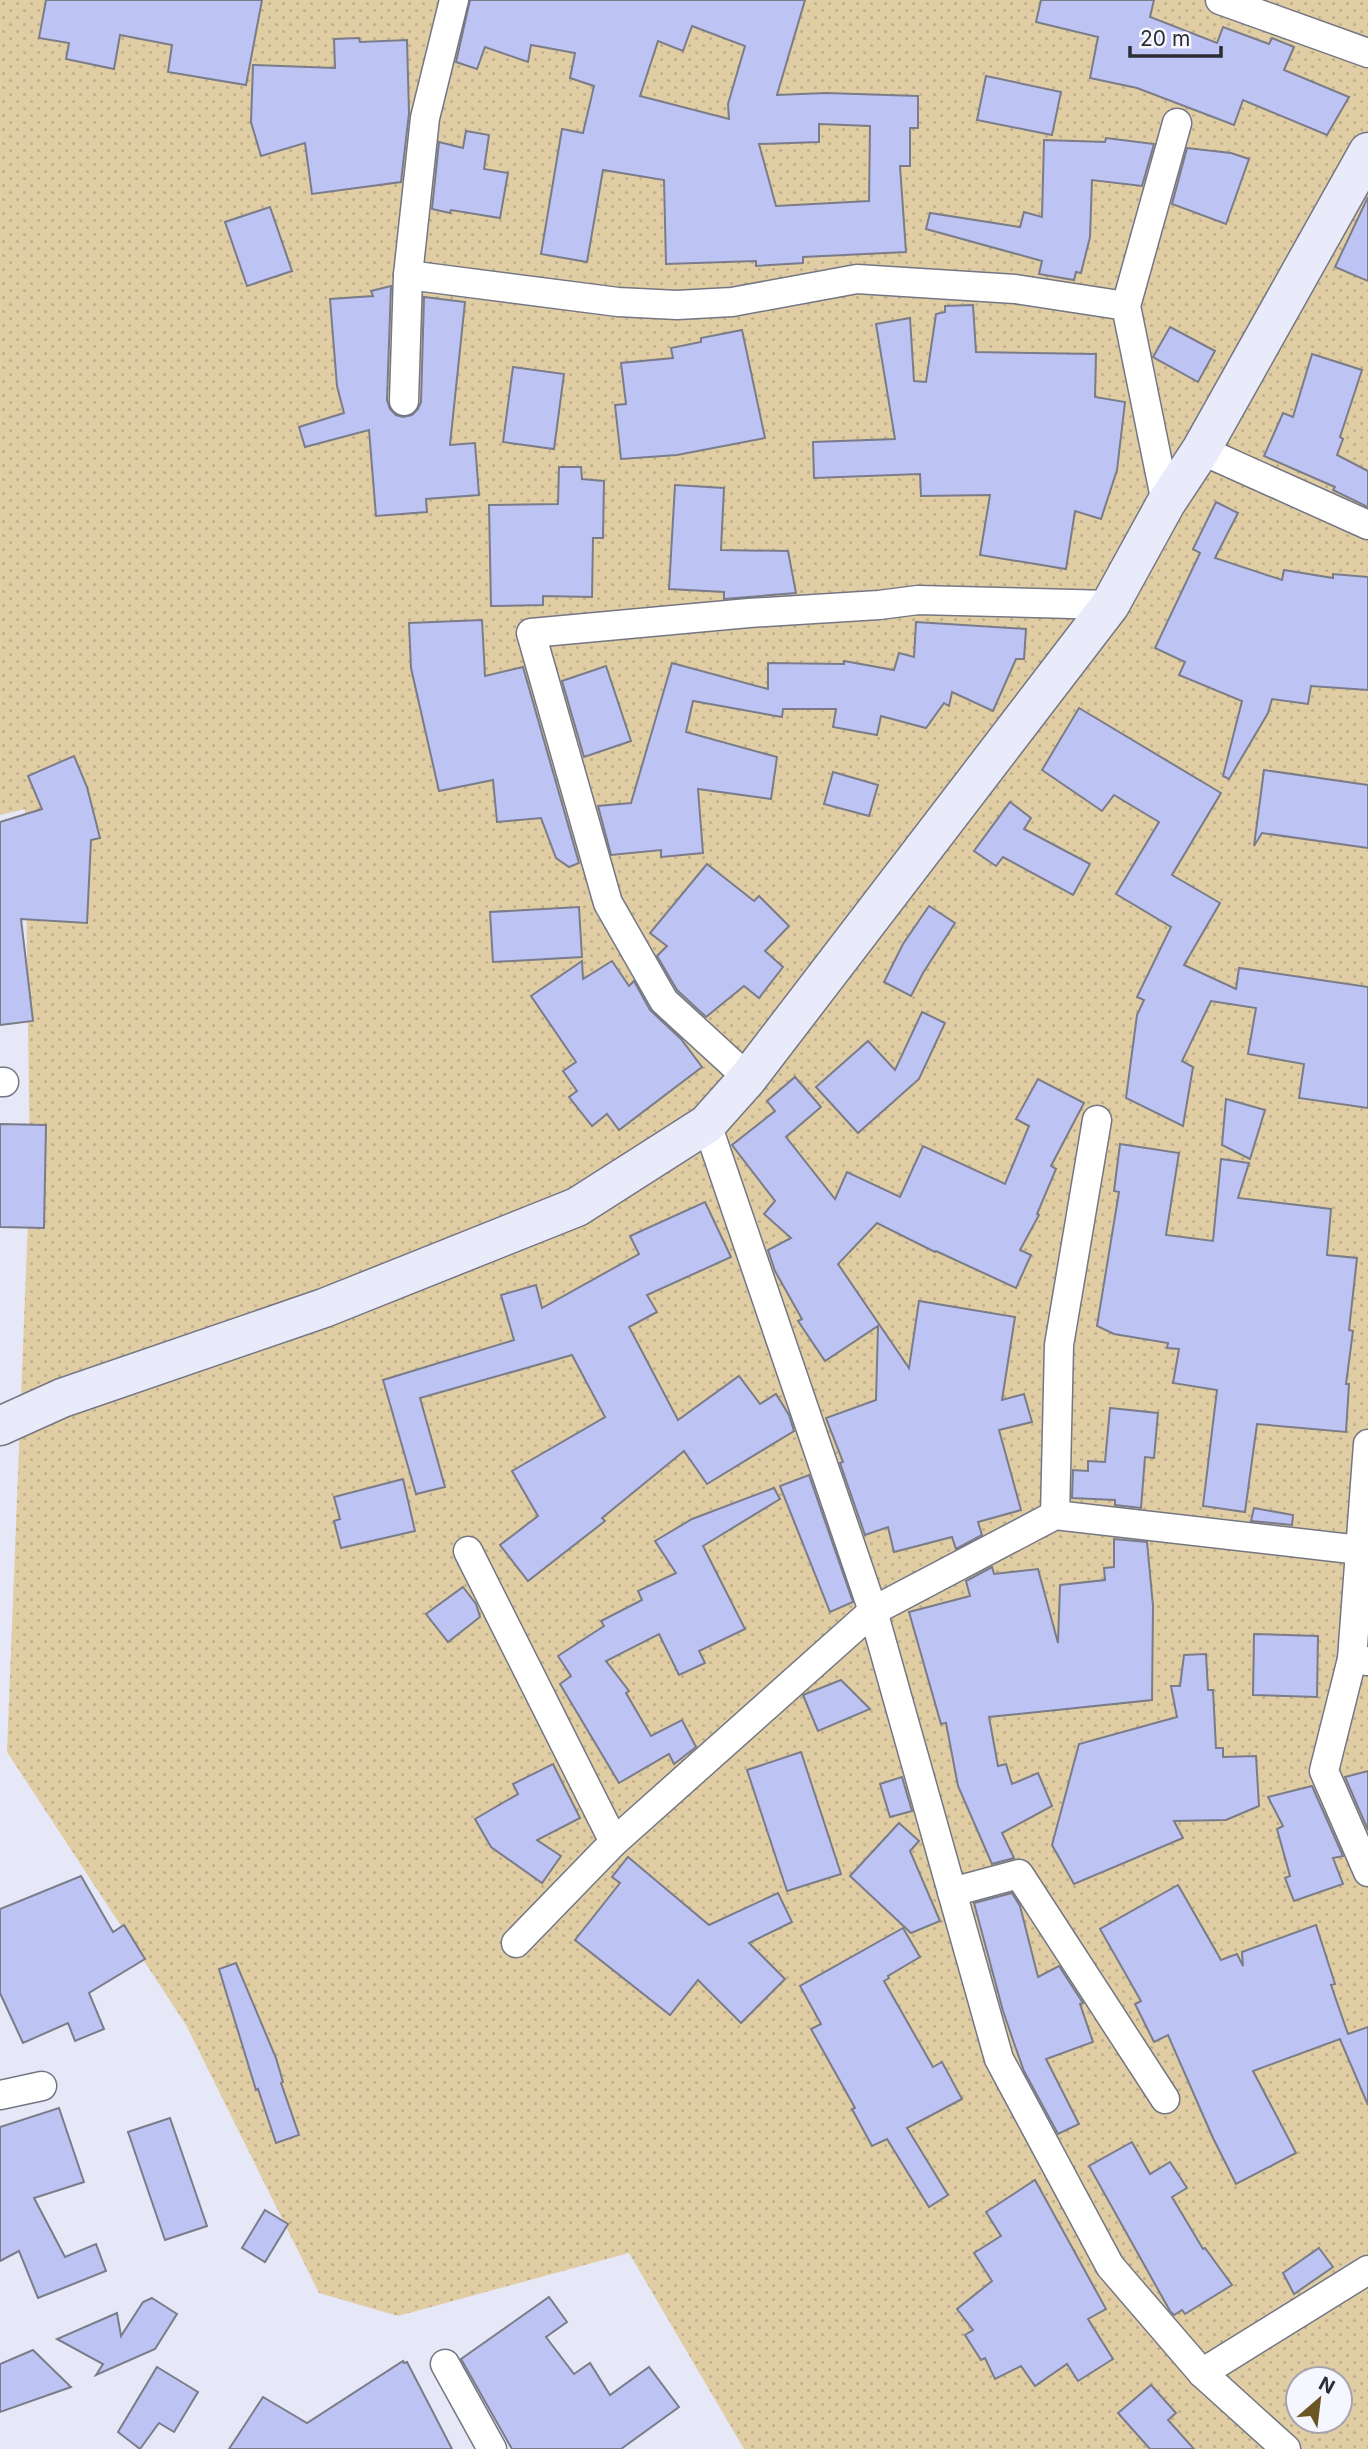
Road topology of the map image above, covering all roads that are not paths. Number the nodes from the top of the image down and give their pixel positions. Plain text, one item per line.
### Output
1 (454, 0) edge
2 (1220, 0) edge
3 (1368, 53) edge
4 (1177, 123) dead end
5 (1368, 152) edge
6 (408, 275) junction
7 (1126, 306) junction
8 (404, 401) dead end
9 (1201, 450) junction
10 (1166, 503) junction
11 (1368, 525) edge
12 (1110, 605) junction
13 (748, 1078) junction
14 (1097, 1120) dead end
15 (707, 1124) junction
16 (0, 1426) edge
17 (1368, 1444) edge
18 (1055, 1515) junction
19 (468, 1550) dead end
20 (1360, 1550) junction
21 (873, 1611) junction
22 (1360, 1660) edge
23 (614, 1842) junction
24 (1368, 1871) edge
25 (952, 1892) junction
26 (516, 1943) dead end
27 (42, 2086) dead end
28 (0, 2095) edge
29 (1166, 2099) dead end
30 (1368, 2270) edge
31 (445, 2364) dead end
32 (1202, 2373) junction
33 (492, 2449) edge
34 (1286, 2449) edge

1 - 6 street
2 - 3 street
4 - 7 street
5 - 9 main road
6 - 7 street
6 - 8 street
7 - 10 street
9 - 10 main road
9 - 11 street
10 - 12 main road
12 - 13 main road
12 - 13 street
13 - 15 main road
14 - 18 street
15 - 16 main road
15 - 21 street
17 - 20 street
18 - 20 street
18 - 21 street
19 - 23 street
20 - 22 street
21 - 23 street
21 - 25 street
22 - 24 street
23 - 26 street
25 - 29 street
25 - 32 street
27 - 28 street
30 - 32 street
31 - 33 street
32 - 34 street

